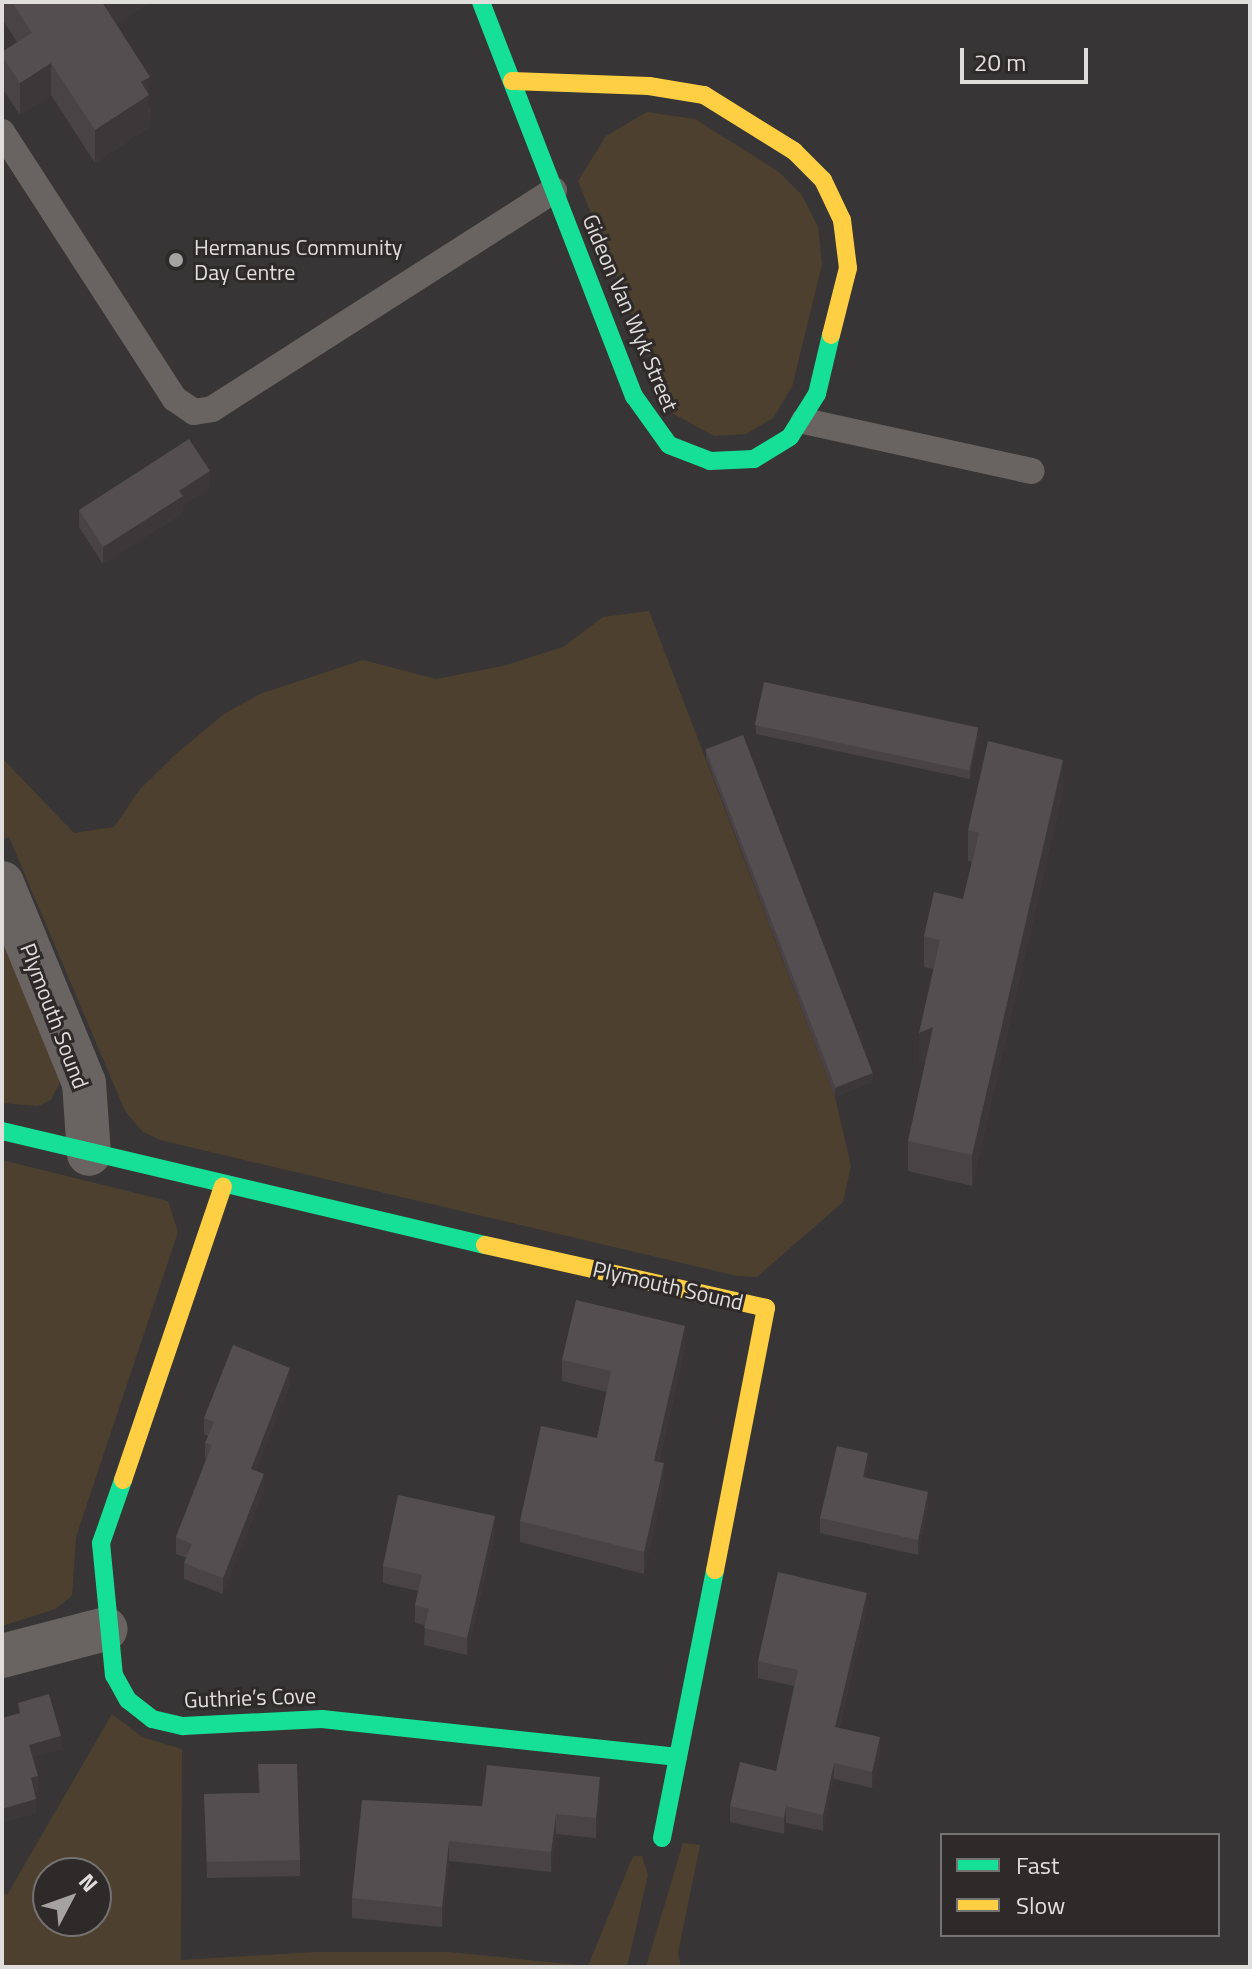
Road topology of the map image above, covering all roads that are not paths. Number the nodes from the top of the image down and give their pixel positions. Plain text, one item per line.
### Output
1 (481, 2) edge
2 (512, 81) junction
3 (2, 132) edge
4 (554, 190) junction
5 (804, 421) junction
6 (1032, 471) dead end
7 (2, 883) edge
8 (2, 1131) edge
9 (89, 1154) junction
10 (223, 1187) junction
11 (106, 1629) junction
12 (2, 1656) edge
13 (678, 1757) junction
14 (662, 1838) dead end

1 - 2 street, Gideon Van Wyk Street
2 - 4 street, Gideon Van Wyk Street
2 - 5 street, Gideon Van Wyk Street
3 - 4 lane
4 - 5 street, Gideon Van Wyk Street
5 - 6 lane
7 - 9 street, Plymouth Sound
8 - 9 street, Plymouth Sound
9 - 10 street, Plymouth Sound
10 - 11 street, Guthrie’s Cove
10 - 13 street, Plymouth Sound
11 - 12 street
11 - 13 street, Guthrie’s Cove
13 - 14 street, Plymouth Sound

